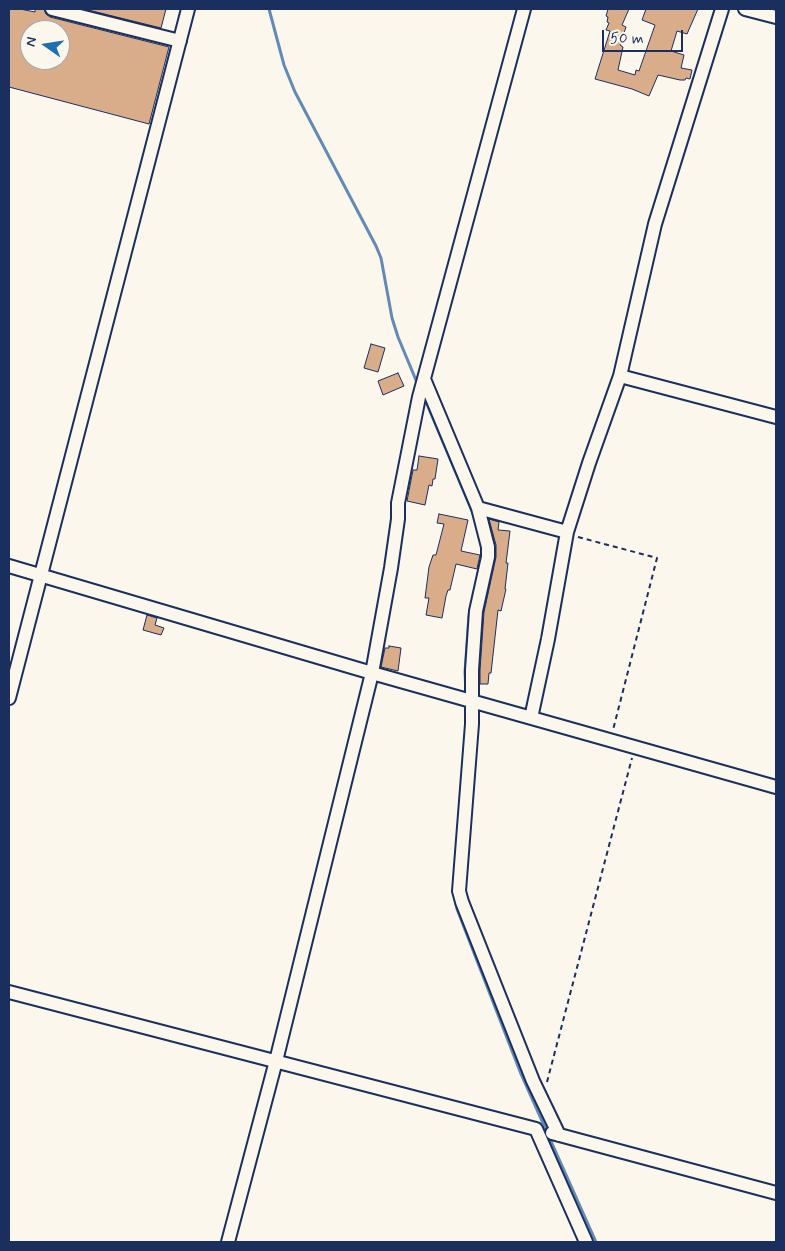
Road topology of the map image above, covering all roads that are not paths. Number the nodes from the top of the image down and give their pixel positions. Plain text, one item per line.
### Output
1 (52, 9) edge
2 (188, 9) edge
3 (524, 9) edge
4 (722, 9) edge
5 (745, 9) edge
6 (776, 17) edge
7 (180, 42) junction
8 (620, 376) junction
9 (422, 387) junction
10 (776, 417) edge
11 (478, 508) junction
12 (567, 532) junction
13 (9, 566) edge
14 (40, 575) junction
15 (372, 673) junction
16 (9, 698) edge
17 (468, 699) junction
18 (531, 718) junction
19 (776, 787) edge
20 (9, 992) edge
21 (276, 1061) junction
22 (546, 1131) junction
23 (776, 1193) edge
24 (228, 1242) edge
25 (586, 1242) edge

1 - 7 street
2 - 7 street
3 - 9 street
4 - 8 street
5 - 6 street
7 - 14 street
8 - 10 street
8 - 12 street
9 - 11 street
9 - 15 street
11 - 12 street
11 - 17 street
12 - 18 street
13 - 14 street
14 - 15 street
14 - 16 street
15 - 17 street
15 - 21 street
17 - 18 street
17 - 22 street
18 - 19 street
20 - 21 street
21 - 22 street
21 - 24 street
22 - 23 street
22 - 25 street

